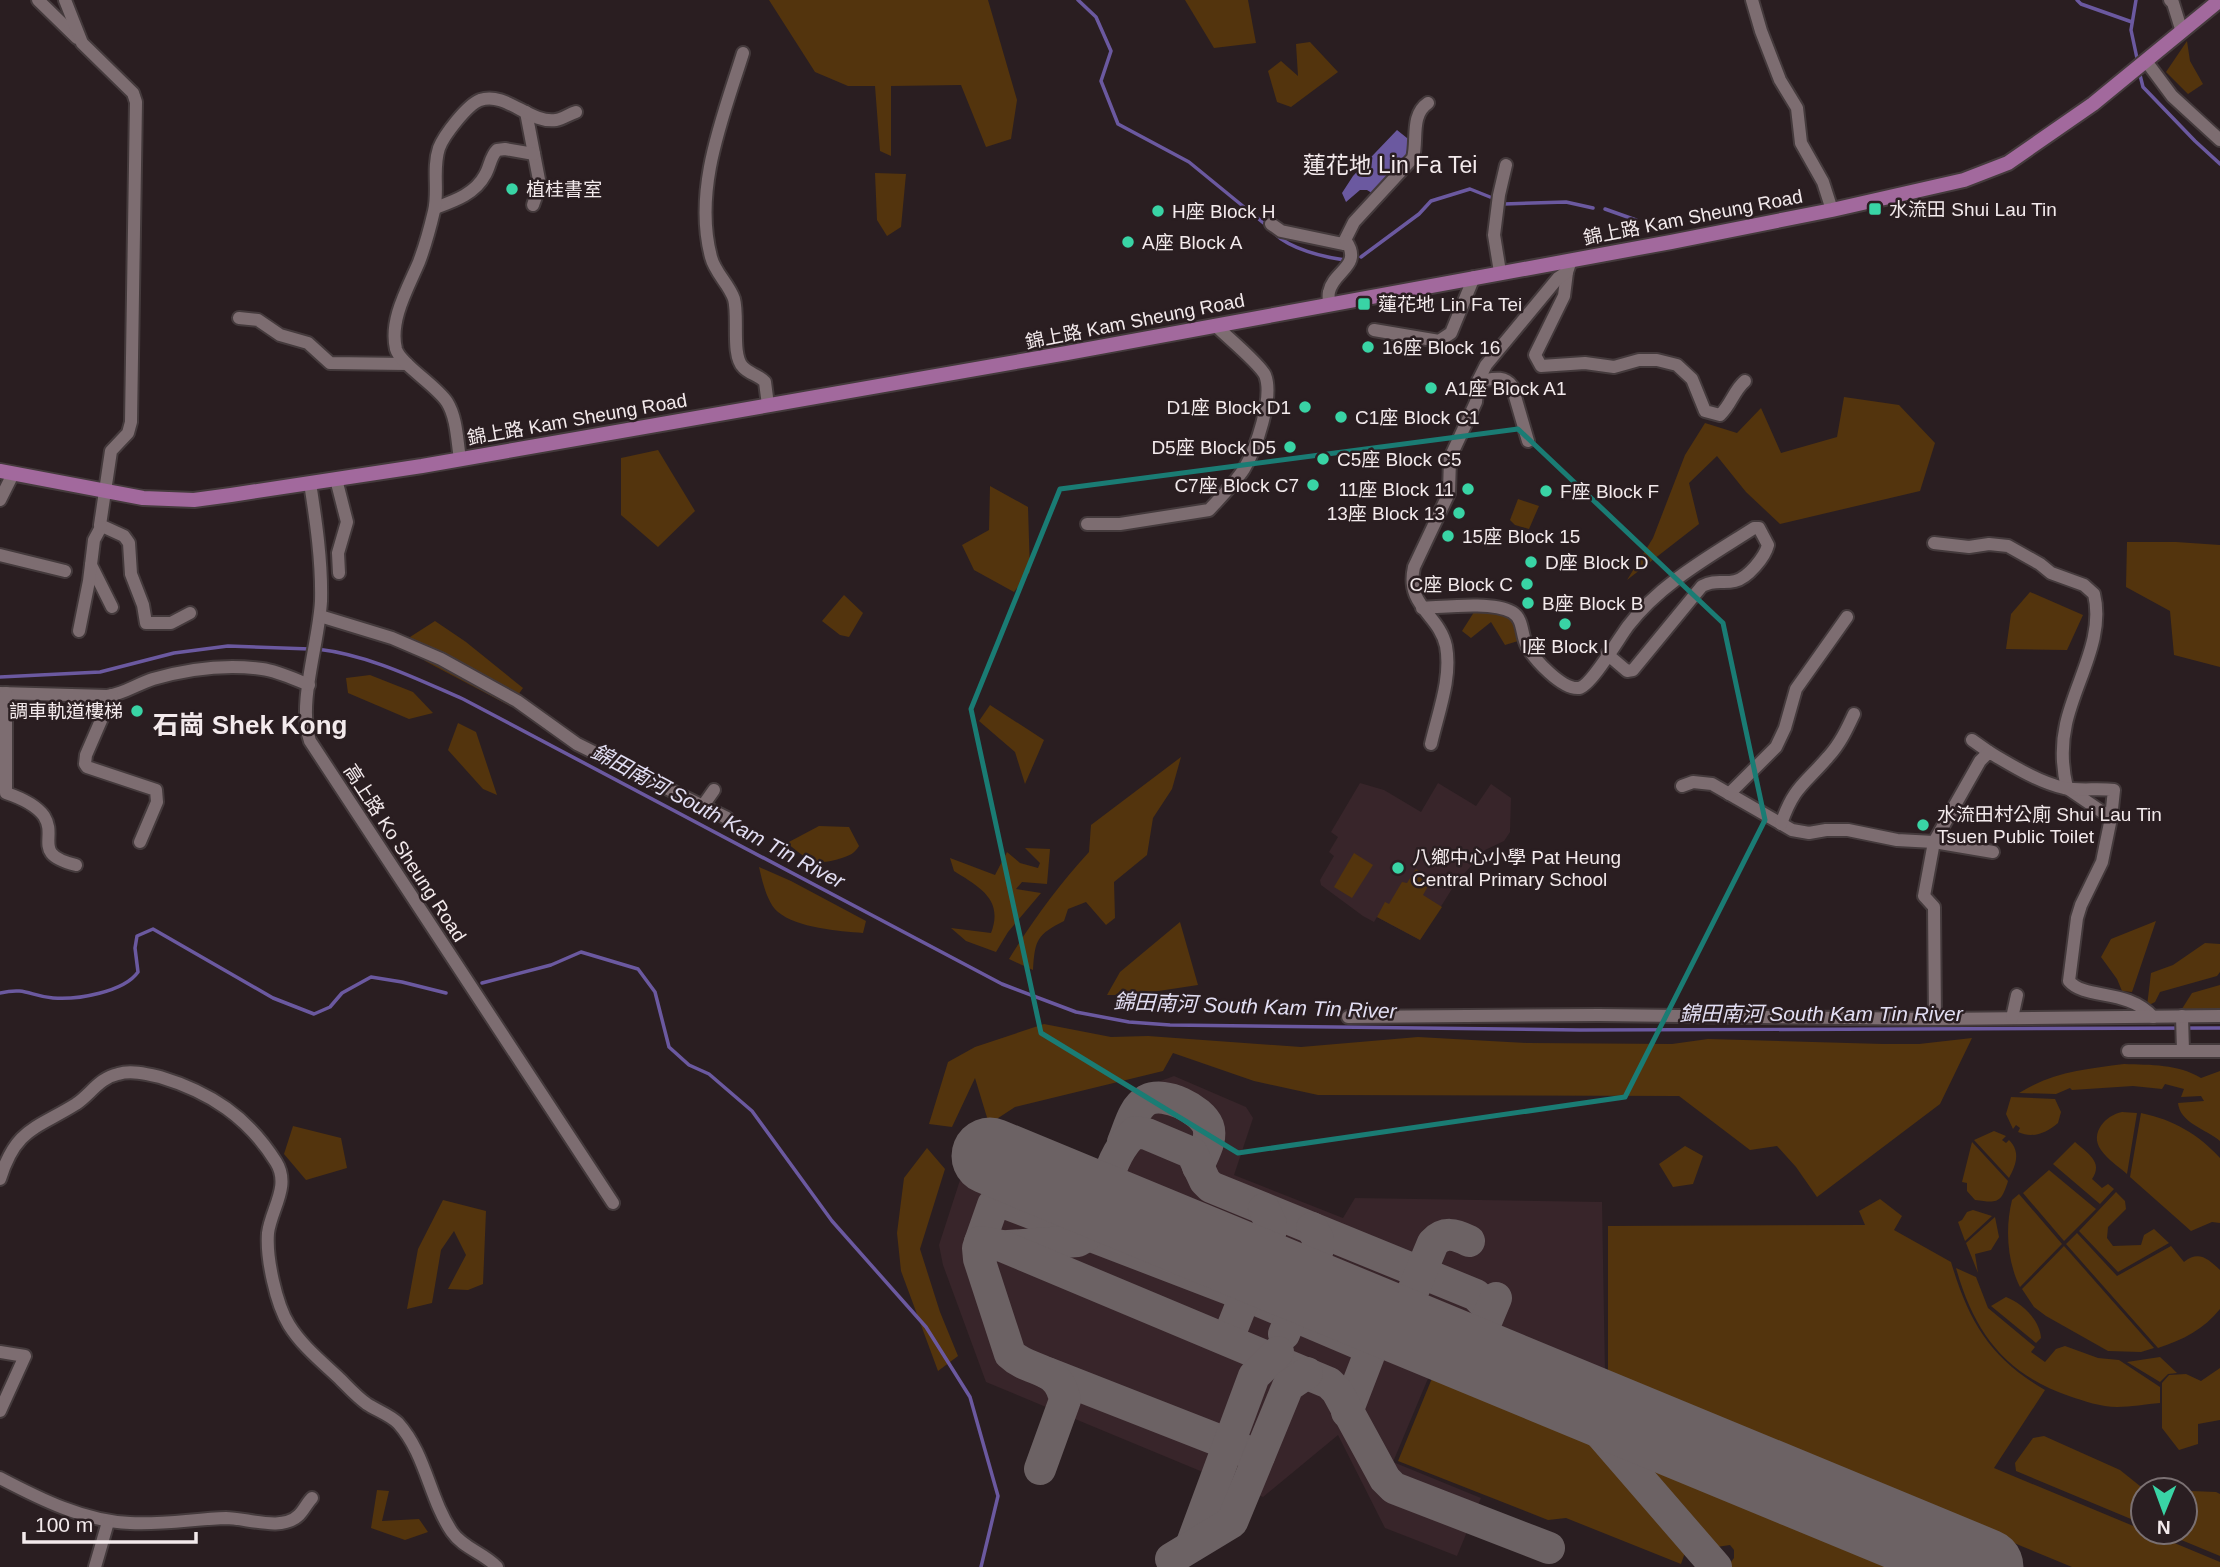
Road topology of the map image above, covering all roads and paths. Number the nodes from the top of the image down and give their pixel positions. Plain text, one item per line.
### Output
1 (38, 0) edge
2 (65, 0) edge
3 (1752, 0) edge
4 (2170, 0) edge
5 (2220, 0) edge
6 (2182, 32) junction
7 (82, 44) junction
8 (743, 53) dead end
9 (2145, 62) junction
10 (1428, 103) dead end
11 (526, 112) junction
12 (576, 112) dead end
13 (2220, 140) edge
14 (534, 154) junction
15 (1506, 165) dead end
16 (533, 205) dead end
17 (435, 208) junction
18 (1832, 210) junction
19 (1271, 223) dead end
20 (1346, 241) junction
21 (1569, 266) junction
22 (1500, 272) junction
23 (1474, 277) junction
24 (1329, 304) junction
25 (239, 318) dead end
26 (1215, 325) junction
27 (1374, 330) dead end
28 (407, 364) junction
29 (1478, 381) junction
30 (1745, 381) dead end
31 (768, 405) junction
32 (1528, 441) dead end
33 (460, 459) junction
34 (7, 472) edge
35 (336, 479) junction
36 (310, 483) junction
37 (106, 492) junction
38 (0, 500) edge
39 (1087, 524) dead end
40 (102, 527) junction
41 (1934, 543) dead end
42 (0, 555) edge
43 (91, 565) junction
44 (65, 571) dead end
45 (339, 573) dead end
46 (112, 607) dead end
47 (1422, 608) junction
48 (190, 613) dead end
49 (1847, 617) dead end
50 (319, 622) junction
51 (79, 631) dead end
52 (1607, 654) junction
53 (309, 685) junction
54 (3, 693) edge
55 (112, 695) junction
56 (1854, 714) dead end
57 (1972, 740) dead end
58 (1431, 744) dead end
59 (1989, 752) junction
60 (1682, 786) dead end
61 (2067, 788) junction
62 (714, 790) dead end
63 (3, 792) edge
64 (1729, 794) junction
65 (702, 807) junction
66 (727, 818) dead end
67 (2111, 818) junction
68 (1781, 824) junction
69 (140, 842) dead end
70 (1934, 842) junction
71 (1993, 852) dead end
72 (76, 865) dead end
73 (2017, 995) dead end
74 (2182, 1016) junction
75 (2220, 1016) edge
76 (1348, 1017) dead end
77 (2153, 1017) junction
78 (2012, 1018) junction
79 (1936, 1019) junction
80 (2128, 1051) dead end
81 (2183, 1051) junction
82 (2220, 1051) edge
83 (0, 1179) edge
84 (613, 1203) dead end
85 (0, 1352) edge
86 (0, 1411) edge
87 (0, 1478) edge
88 (312, 1498) dead end
89 (108, 1522) junction
90 (95, 1567) edge
91 (497, 1567) edge

1 - 7 street
2 - 7 street
3 - 18 street
4 - 6 street
5 - 6 main road, 錦上路 Kam Sheung Road
6 - 9 main road, 錦上路 Kam Sheung Road
7 - 37 street
8 - 31 street
9 - 13 street
9 - 18 main road, 錦上路 Kam Sheung Road
10 - 20 street
11 - 12 street
11 - 14 street
11 - 17 street
14 - 16 street
14 - 17 street
15 - 22 street
17 - 28 street
18 - 21 main road, 錦上路 Kam Sheung Road
19 - 20 street
20 - 24 street
21 - 22 main road, 錦上路 Kam Sheung Road
21 - 29 street
21 - 30 street
22 - 23 main road, 錦上路 Kam Sheung Road
23 - 24 main road, 錦上路 Kam Sheung Road
23 - 27 street
24 - 26 main road, 錦上路 Kam Sheung Road
25 - 28 street
26 - 31 main road, 錦上路 Kam Sheung Road
26 - 39 street
28 - 33 street
29 - 32 street
29 - 47 street
31 - 33 main road, 錦上路 Kam Sheung Road
33 - 35 main road, 錦上路 Kam Sheung Road
34 - 37 main road, 錦上路 Kam Sheung Road
34 - 38 street
35 - 36 main road, 錦上路 Kam Sheung Road
35 - 45 street
36 - 37 main road, 錦上路 Kam Sheung Road
36 - 50 street, 高上路 Ko Sheung Road
37 - 40 street
40 - 43 street
40 - 48 street
41 - 61 street
42 - 44 street
43 - 46 street
43 - 51 street
47 - 52 street
47 - 58 street
49 - 64 street
50 - 53 street, 高上路 Ko Sheung Road
50 - 65 street
52 - 52 street
53 - 55 street
53 - 84 street, 高上路 Ko Sheung Road
54 - 55 street
54 - 63 street
55 - 69 street
56 - 68 street
57 - 59 street
59 - 61 street
59 - 70 street
60 - 64 street
61 - 67 street
61 - 67 street
62 - 65 street
63 - 72 street
64 - 68 street
65 - 66 street
67 - 77 street
68 - 70 street
70 - 71 street
70 - 79 street
73 - 78 street
74 - 75 street
74 - 77 street
74 - 81 street
76 - 79 street
77 - 78 street
78 - 79 street
80 - 81 street
81 - 82 street
83 - 91 street
85 - 86 street
87 - 89 street
88 - 89 street
89 - 90 street

